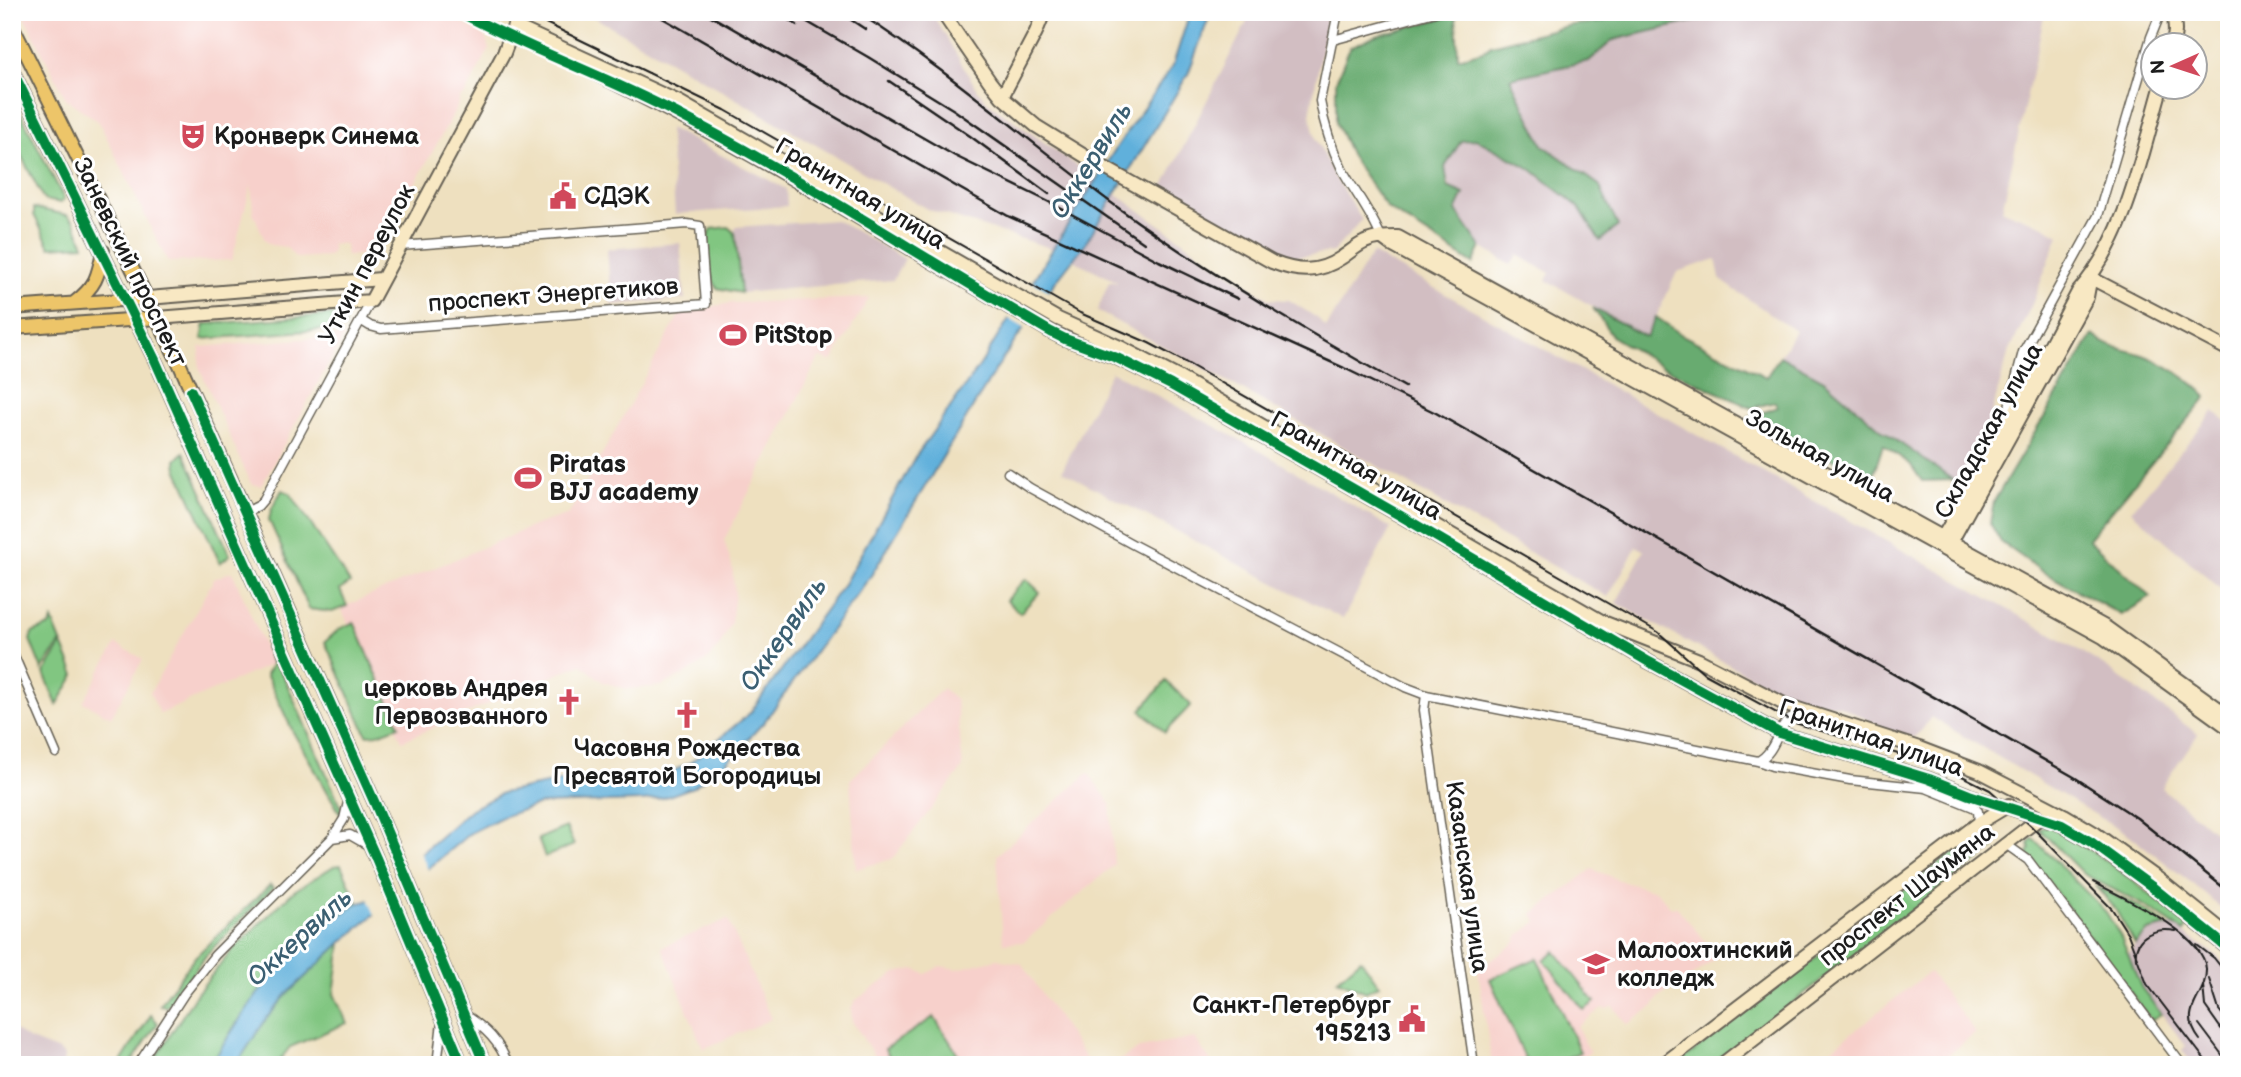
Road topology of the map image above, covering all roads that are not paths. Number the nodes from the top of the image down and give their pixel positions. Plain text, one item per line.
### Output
1 (460, 12) edge
2 (516, 12) edge
3 (942, 12) edge
4 (1044, 12) edge
5 (1338, 12) edge
6 (1435, 12) edge
7 (2161, 12) edge
8 (2174, 12) edge
9 (12, 25) edge
10 (512, 32) junction
11 (2175, 32) edge
12 (1333, 40) junction
13 (12, 70) edge
14 (1002, 97) junction
15 (2157, 102) edge
16 (1381, 237) junction
17 (400, 246) junction
18 (103, 251) junction
19 (2091, 278) junction
20 (381, 279) junction
21 (993, 291) junction
22 (148, 298) junction
23 (127, 299) junction
24 (371, 301) junction
25 (74, 303) junction
26 (12, 307) edge
27 (158, 318) junction
28 (136, 319) junction
29 (362, 321) junction
30 (12, 328) edge
31 (2229, 350) edge
32 (2008, 425) junction
33 (1009, 473) dead end
34 (246, 512) junction
35 (1945, 542) junction
36 (12, 651) edge
37 (1426, 695) junction
38 (2229, 716) edge
39 (1825, 719) junction
40 (2229, 728) edge
41 (1779, 733) junction
42 (56, 753) dead end
43 (1758, 761) junction
44 (1928, 784) junction
45 (2025, 794) junction
46 (349, 798) junction
47 (2008, 807) junction
48 (2025, 812) junction
49 (2041, 817) junction
50 (1979, 823) junction
51 (331, 838) junction
52 (2012, 841) junction
53 (373, 852) junction
54 (2229, 936) edge
55 (2229, 949) edge
56 (463, 1013) junction
57 (443, 1019) junction
58 (138, 1065) edge
59 (437, 1065) edge
60 (461, 1065) edge
61 (485, 1065) edge
62 (508, 1065) edge
63 (1474, 1065) edge
64 (1662, 1065) edge
65 (1721, 1065) edge
66 (2182, 1065) edge

1 - 10 street, Гранитная улица
2 - 10 street
3 - 14 street
4 - 14 street
5 - 12 street
6 - 12 street
7 - 32 street
8 - 11 street
9 - 22 main road, Заневский проспект
10 - 17 street, Уткин переулок
10 - 21 street, Гранитная улица
12 - 16 street
13 - 18 main road, Заневский проспект
14 - 16 street
15 - 19 street, Складская улица
16 - 35 street, Зольная улица
17 - 20 street, Уткин переулок
17 - 29 street, проспект Энергетиков
18 - 23 main road, Заневский проспект
18 - 25 main road
19 - 31 street
19 - 32 street, Складская улица
19 - 35 street, Складская улица
20 - 22 street
20 - 24 street, Уткин переулок
21 - 39 street, Гранитная улица
21 - 41 street, Гранитная улица
22 - 23 main road
22 - 27 main road, Заневский проспект
23 - 25 main road
23 - 28 main road, Заневский проспект
24 - 27 street
24 - 29 street, Уткин переулок
25 - 26 main road
27 - 28 main road
27 - 34 main road, Заневский проспект
28 - 30 main road
28 - 46 main road, Заневский проспект
29 - 34 street, Уткин переулок
32 - 35 street, Складская улица
33 - 37 street, Гранитная улица
34 - 56 main road, Заневский проспект
35 - 38 street, Зольная улица
35 - 40 street, Зольная улица
36 - 42 street
37 - 43 street, Гранитная улица
37 - 63 street, Казанская улица
39 - 41 street
39 - 45 street, Гранитная улица
41 - 43 street
41 - 44 street, Гранитная улица
43 - 44 street, Гранитная улица
44 - 47 street, Гранитная улица
44 - 50 street, Гранитная улица
45 - 47 street, проспект Шаумяна
45 - 48 street, проспект Шаумяна
45 - 54 street, Гранитная улица
46 - 51 street
46 - 53 main road, Заневский проспект
47 - 48 street, Гранитная улица
47 - 50 street, проспект Шаумяна
48 - 49 street, Гранитная улица
48 - 52 street, проспект Шаумяна
49 - 52 street, проспект Шаумяна
49 - 55 street, Гранитная улица
50 - 64 street, проспект Шаумяна
51 - 53 street
51 - 58 street
52 - 65 street, проспект Шаумяна
52 - 66 street
53 - 57 main road, Заневский проспект
56 - 61 main road
56 - 62 street
57 - 59 street
57 - 60 main road

